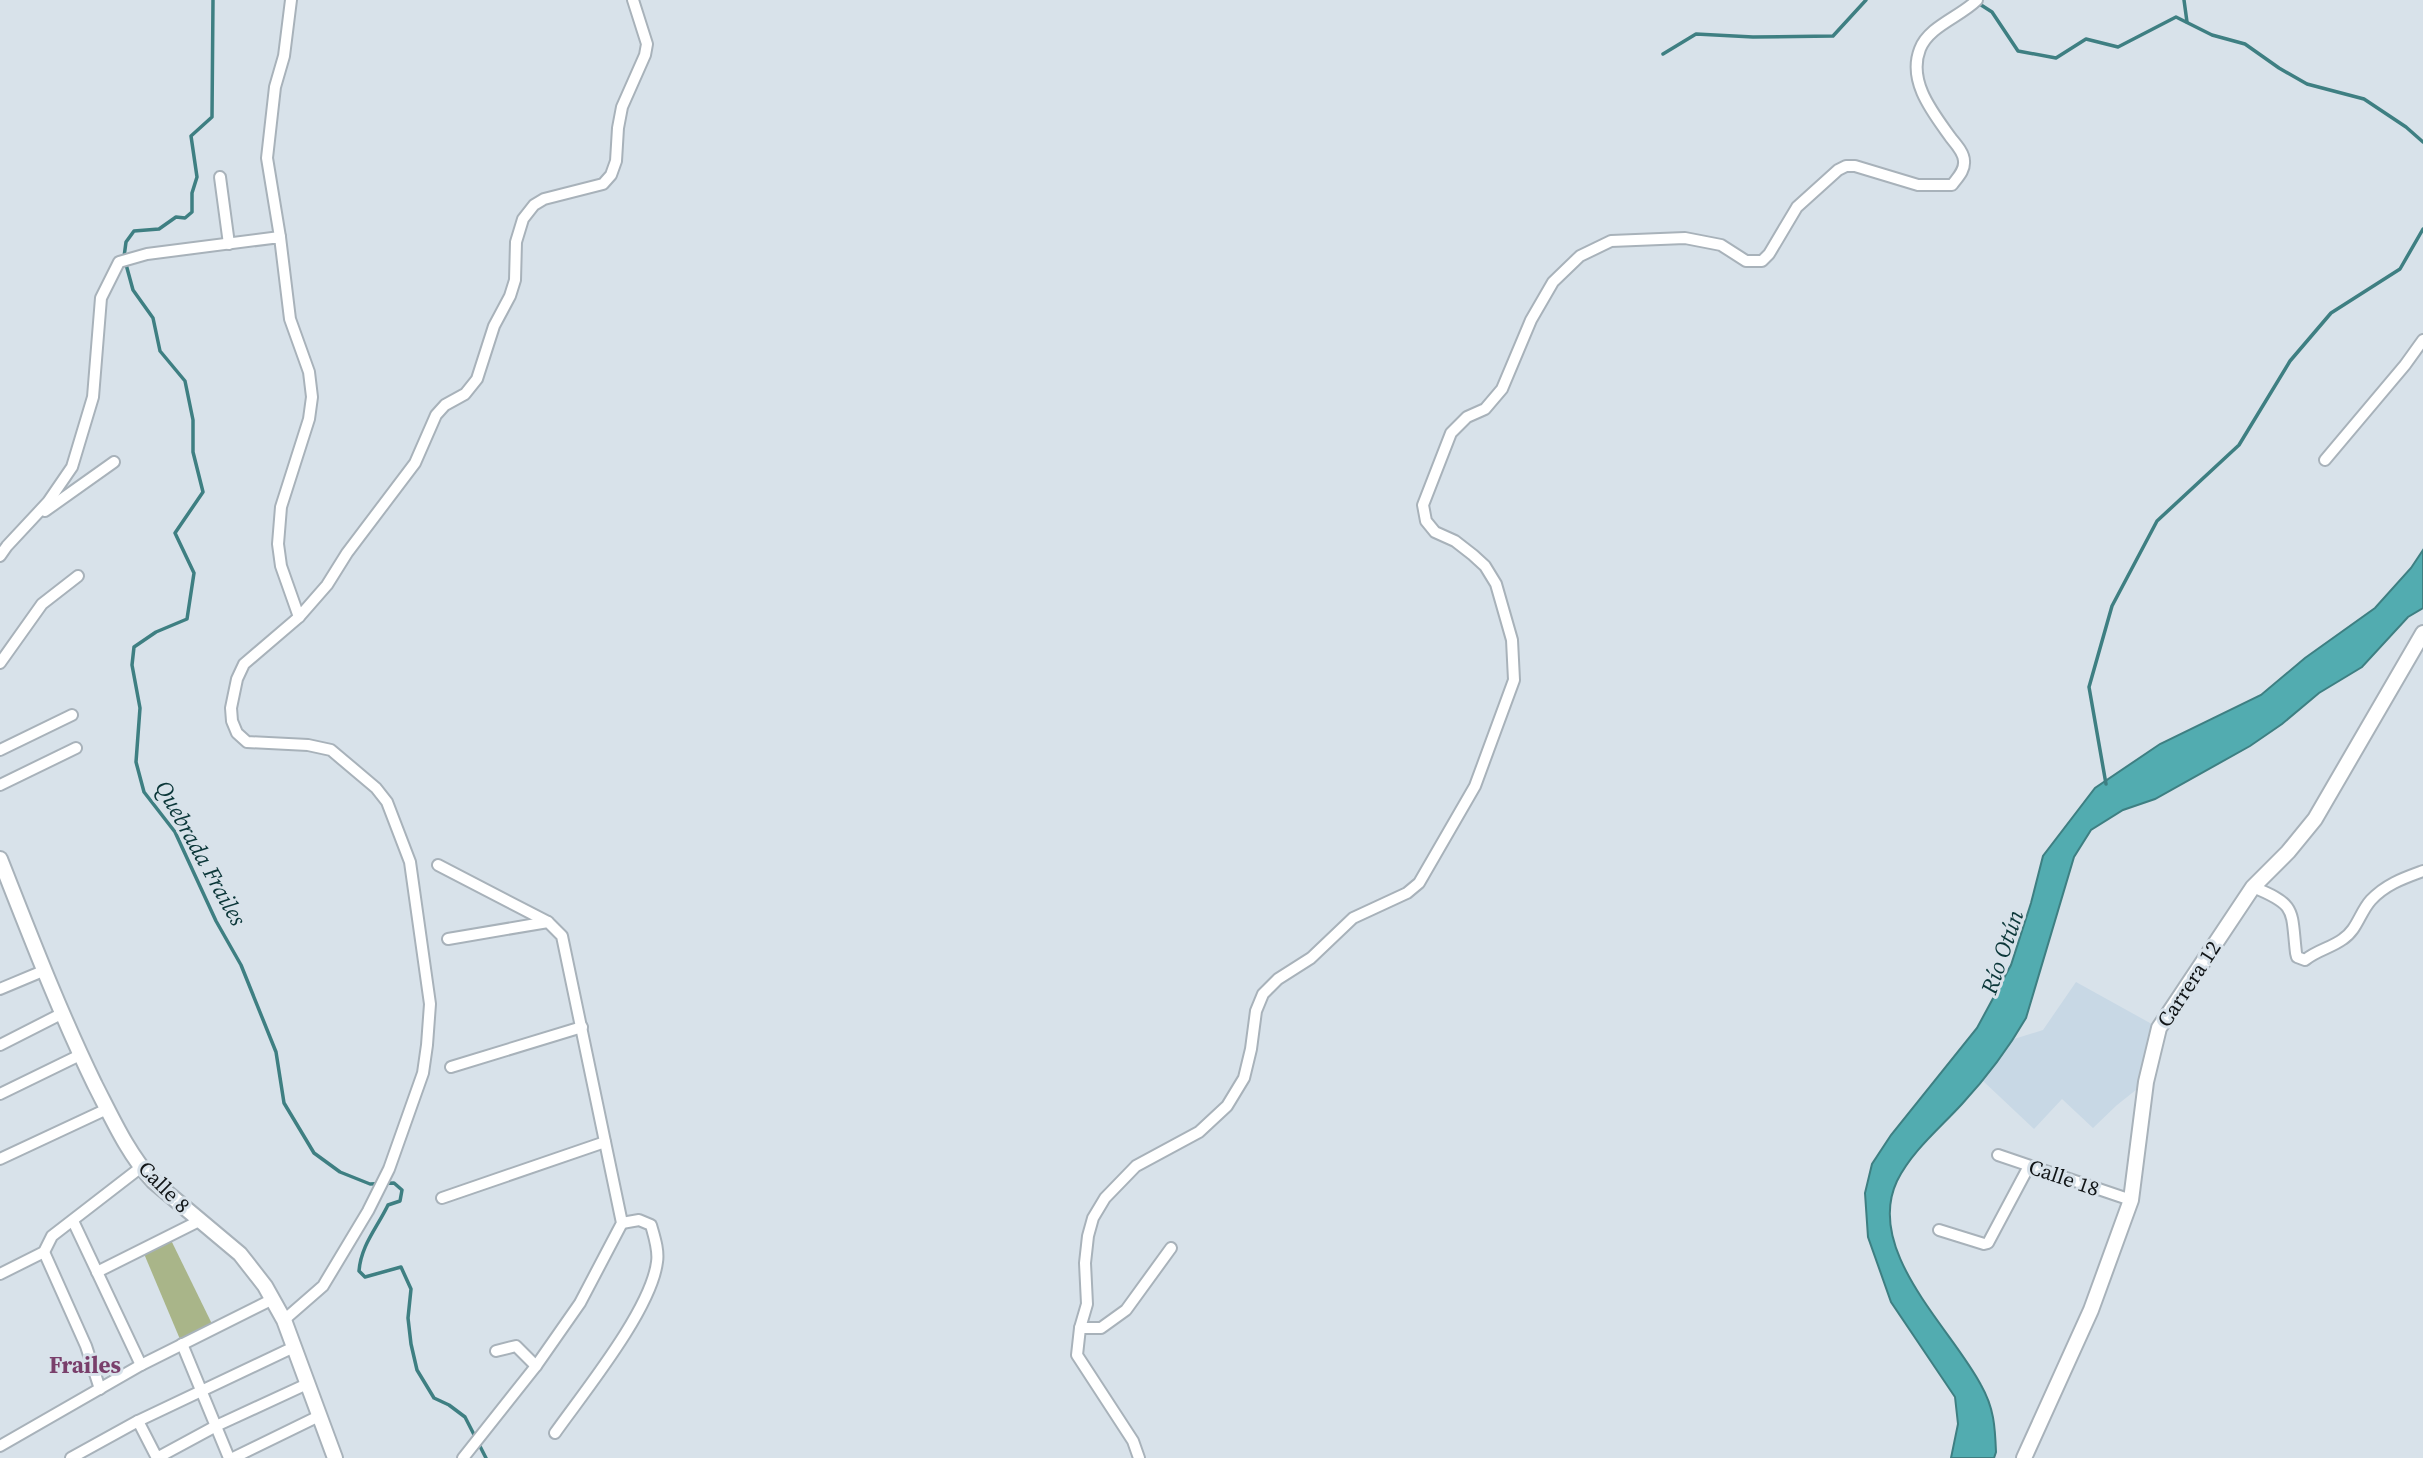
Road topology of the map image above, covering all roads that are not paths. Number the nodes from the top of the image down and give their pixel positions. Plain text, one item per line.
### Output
1 (291, 0) edge
2 (632, 0) edge
3 (1973, 4) edge
4 (220, 177) dead end
5 (280, 237) junction
6 (229, 244) junction
7 (2423, 340) edge
8 (2325, 460) dead end
9 (114, 463) dead end
10 (26, 525) junction
11 (0, 556) edge
12 (78, 576) dead end
13 (299, 617) junction
14 (2423, 633) edge
15 (0, 663) edge
16 (72, 715) dead end
17 (76, 748) dead end
18 (0, 750) edge
19 (0, 785) edge
20 (0, 859) edge
21 (438, 865) dead end
22 (2423, 871) edge
23 (2253, 887) junction
24 (548, 922) junction
25 (448, 939) dead end
26 (44, 971) junction
27 (0, 989) edge
28 (61, 1014) junction
29 (582, 1027) junction
30 (0, 1045) edge
31 (80, 1055) junction
32 (451, 1068) dead end
33 (0, 1094) edge
34 (107, 1109) junction
35 (605, 1142) junction
36 (1998, 1156) dead end
37 (0, 1159) edge
38 (2029, 1166) junction
39 (140, 1168) junction
40 (442, 1198) dead end
41 (2131, 1200) junction
42 (73, 1221) junction
43 (199, 1222) junction
44 (622, 1223) junction
45 (1939, 1230) dead end
46 (1171, 1248) dead end
47 (44, 1252) junction
48 (97, 1272) junction
49 (0, 1274) edge
50 (273, 1299) junction
51 (284, 1320) junction
52 (1080, 1328) junction
53 (529, 1340) dead end
54 (182, 1344) junction
55 (516, 1346) junction
56 (294, 1347) junction
57 (496, 1351) dead end
58 (141, 1365) junction
59 (536, 1366) junction
60 (307, 1384) junction
61 (100, 1389) junction
62 (201, 1390) junction
63 (319, 1416) junction
64 (138, 1421) junction
65 (216, 1426) junction
66 (555, 1433) dead end
67 (0, 1446) edge
68 (71, 1458) edge
69 (231, 1458) edge
70 (335, 1458) edge
71 (464, 1458) edge
72 (1139, 1458) edge
73 (2024, 1458) edge

1 - 5 street
2 - 13 street
3 - 52 street
4 - 6 street
5 - 6 street
5 - 13 street
6 - 10 street
7 - 8 street
9 - 10 street
10 - 11 street
12 - 15 street
13 - 51 street
14 - 23 street, Carrera 12
16 - 18 street
17 - 19 street
20 - 26 street, Calle 8
21 - 24 street
22 - 23 street
23 - 41 street, Carrera 12
24 - 25 street
24 - 29 street
26 - 27 street
26 - 28 street, Calle 8
28 - 30 street
28 - 31 street, Calle 8
29 - 32 street
29 - 35 street
31 - 33 street
31 - 34 street, Calle 8
34 - 37 street
34 - 39 street, Calle 8
35 - 40 street
35 - 44 street
36 - 38 street, Calle 18
38 - 41 street, Calle 18
38 - 45 street
39 - 42 street
39 - 43 street, Calle 8
41 - 73 street, Carrera 12
42 - 47 street
42 - 48 street
43 - 48 street
43 - 50 street, Calle 8
44 - 59 street
44 - 66 street
46 - 52 street
47 - 49 street
47 - 61 street
48 - 58 street
50 - 51 street, Calle 8
50 - 54 street
51 - 56 street, Calle 8
52 - 72 street
53 - 55 street
54 - 58 street
54 - 62 street
55 - 57 street
55 - 59 street
56 - 60 street, Calle 8
56 - 62 street
58 - 61 street
59 - 71 street
60 - 63 street, Calle 8
60 - 65 street
61 - 67 street
62 - 64 street
62 - 65 street
63 - 69 street
63 - 70 street, Calle 8
64 - 65 street
64 - 68 street
65 - 69 street

